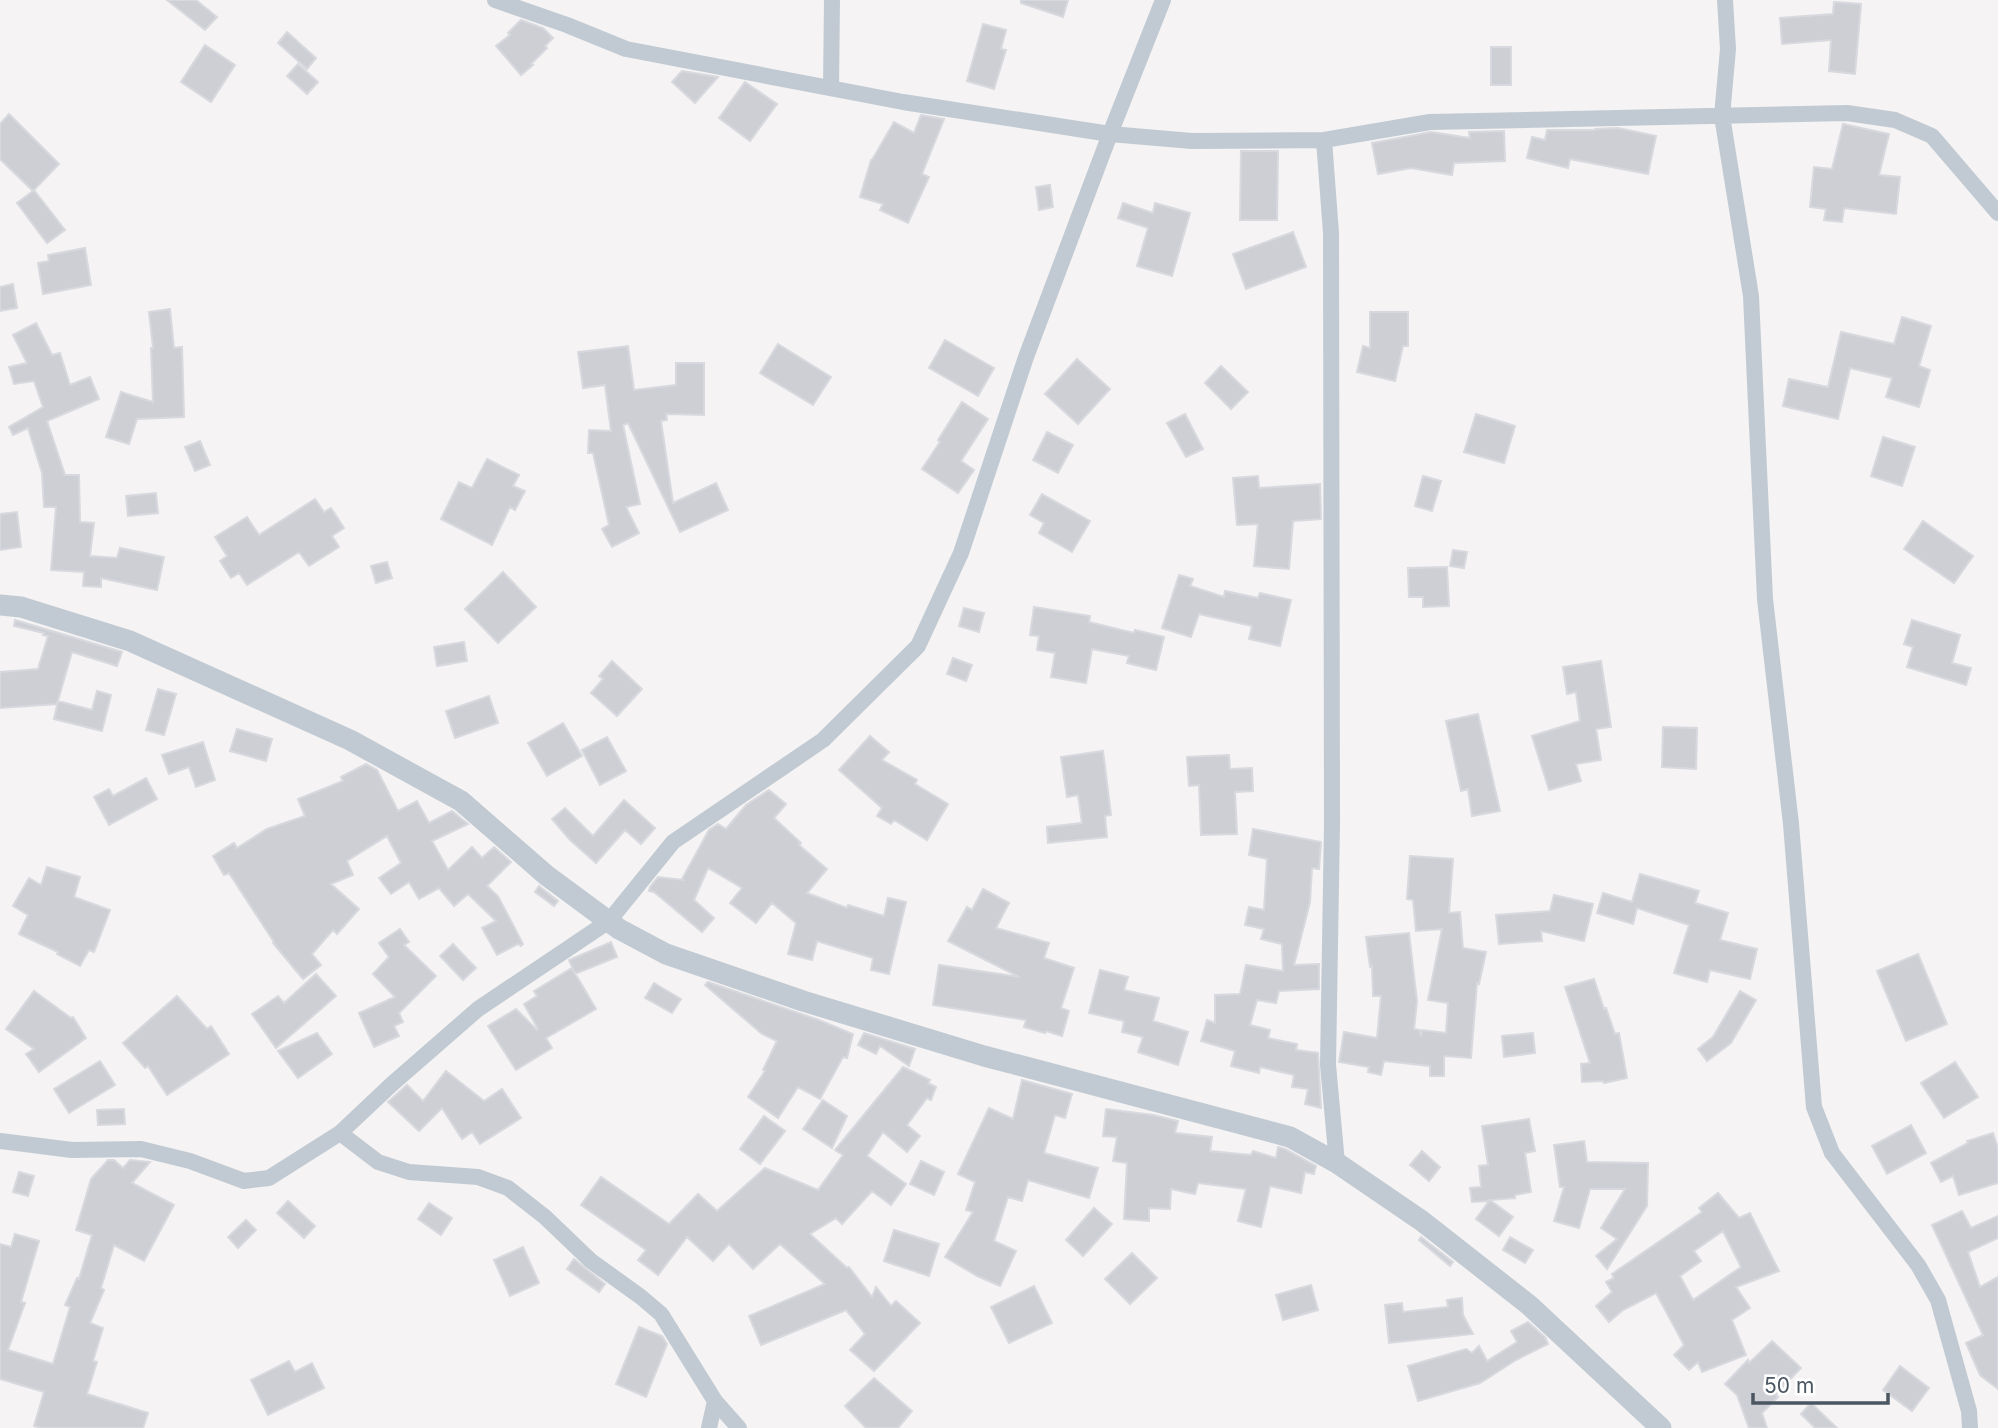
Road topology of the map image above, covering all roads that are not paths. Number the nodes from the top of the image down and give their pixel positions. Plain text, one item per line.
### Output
1 (495, 0) edge
2 (832, 0) edge
3 (1163, 0) edge
4 (1725, 0) edge
5 (831, 88) junction
6 (1722, 116) junction
7 (1110, 134) junction
8 (1324, 140) junction
9 (1998, 213) edge
10 (0, 605) edge
11 (609, 921) junction
12 (340, 1133) junction
13 (0, 1141) edge
14 (1337, 1163) junction
15 (715, 1402) junction
16 (709, 1428) edge
17 (739, 1428) edge
18 (1661, 1428) edge
19 (1970, 1428) edge

1 - 5 street
2 - 5 street
3 - 7 street
4 - 6 street
5 - 7 street
6 - 8 street
6 - 9 street
6 - 19 street
7 - 8 street
7 - 11 street
8 - 14 street
10 - 11 street
11 - 12 street
11 - 14 street
12 - 13 street
12 - 15 street
14 - 18 street
15 - 16 street
15 - 17 street

